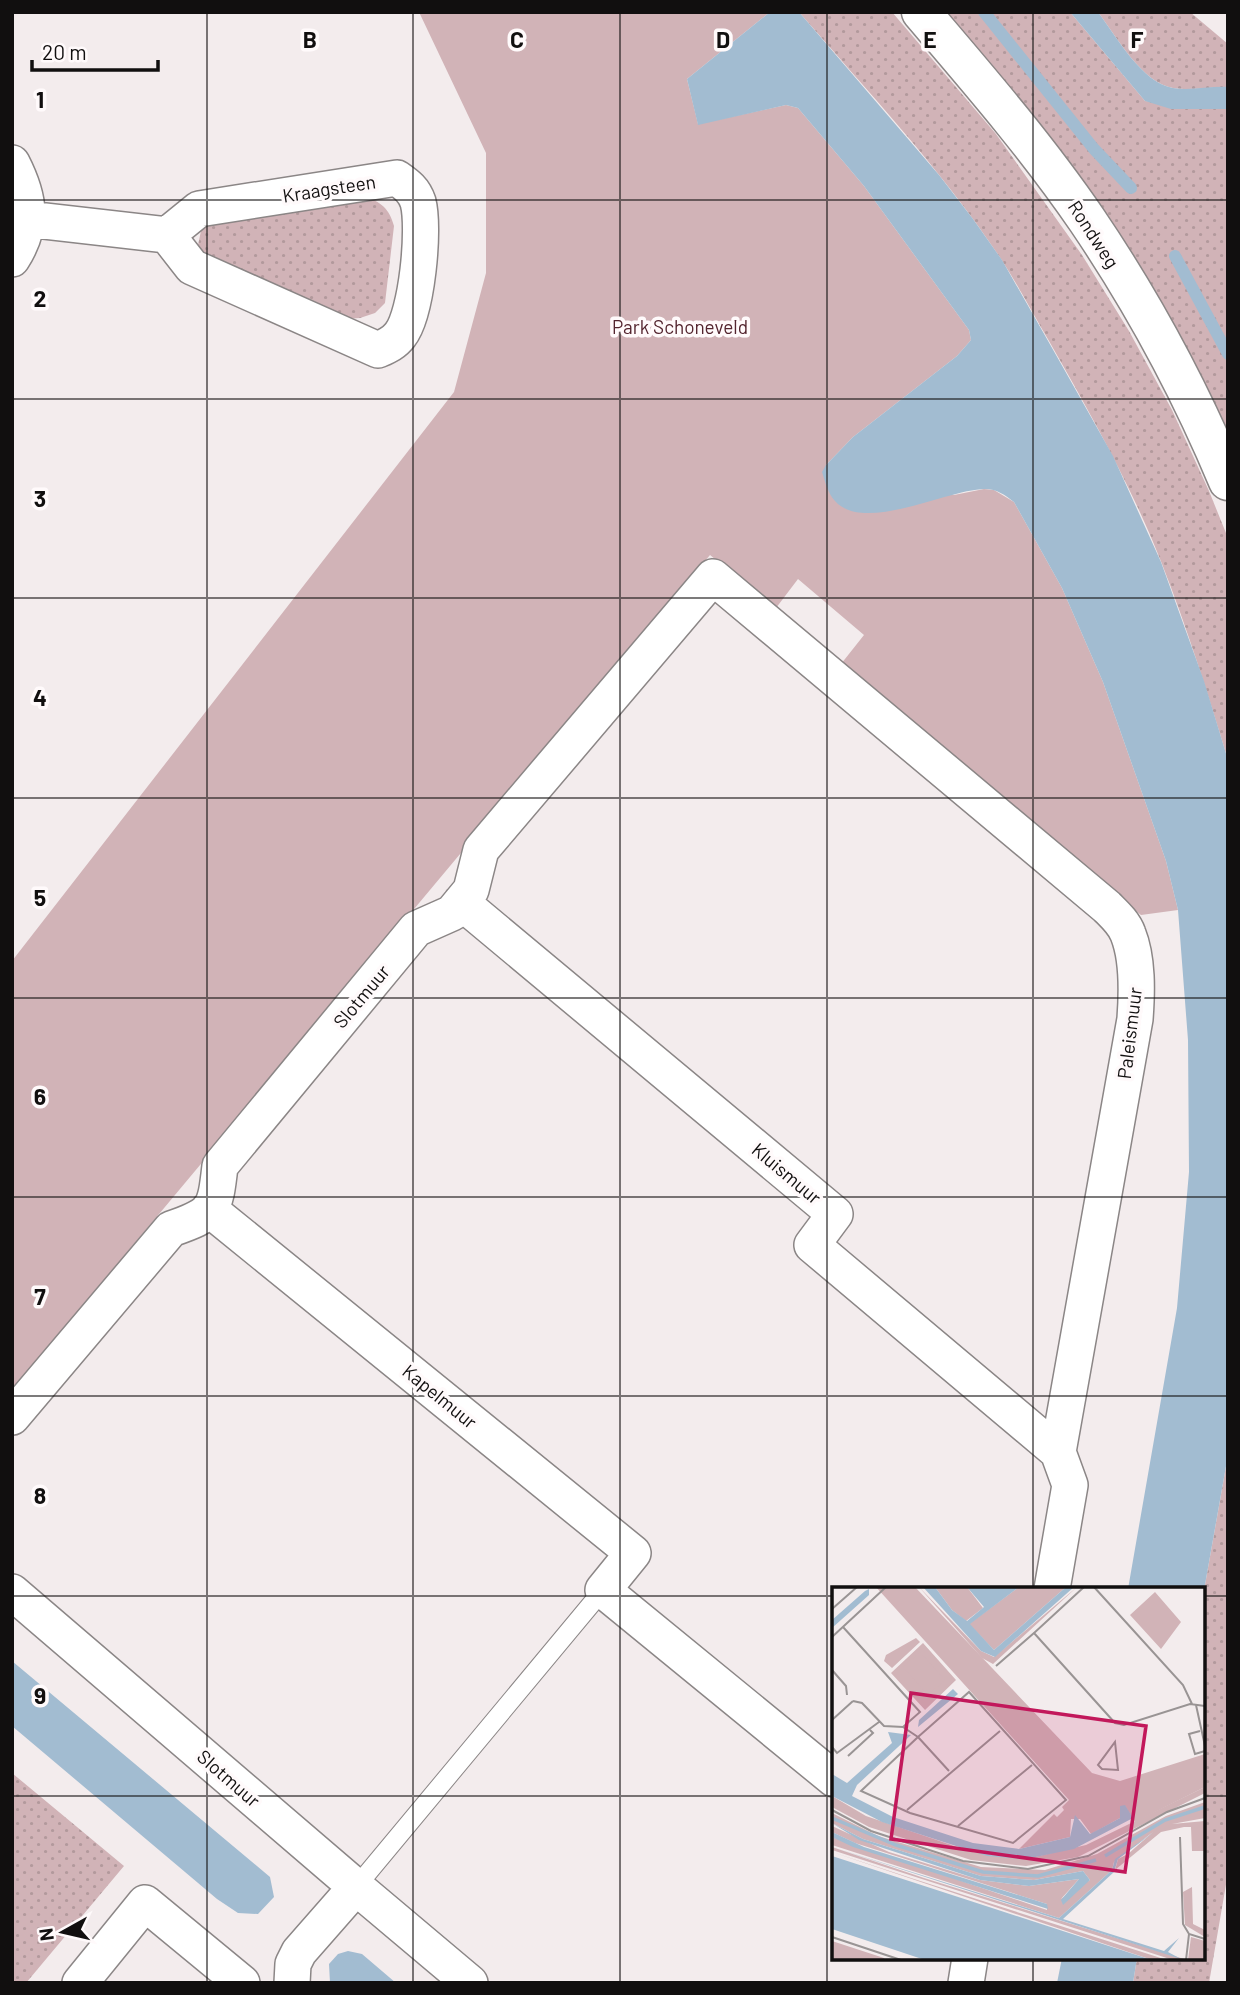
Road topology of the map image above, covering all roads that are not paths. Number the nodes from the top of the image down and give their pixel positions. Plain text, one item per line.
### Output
1 (921, 12) edge
2 (12, 163) edge
3 (27, 219) junction
4 (167, 235) junction
5 (12, 259) edge
6 (1228, 481) edge
7 (713, 577) joint
8 (461, 902) junction
9 (209, 1209) junction
10 (12, 1416) edge
11 (1058, 1452) junction
12 (1052, 1587) edge
13 (603, 1590) junction
14 (12, 1592) edge
15 (832, 1777) edge
16 (356, 1887) junction
17 (970, 1960) edge
18 (80, 1983) edge
19 (242, 1983) edge
20 (292, 1983) edge
21 (470, 1983) edge
22 (965, 1983) edge

1 - 6 main road, Rondweg
2 - 3 street
3 - 4 street
3 - 5 street
4 - 4 street, Kraagsteen
7 - 8 street, Slotmuur
7 - 11 street, Paleismuur
8 - 9 street, Slotmuur
8 - 11 street, Kluismuur
9 - 10 street
9 - 13 street, Kapelmuur
11 - 12 street, Paleismuur
13 - 15 street
13 - 16 lane, Kapelmuur
14 - 16 street, Slotmuur
16 - 20 street
16 - 21 street
17 - 22 street
18 - 19 street

